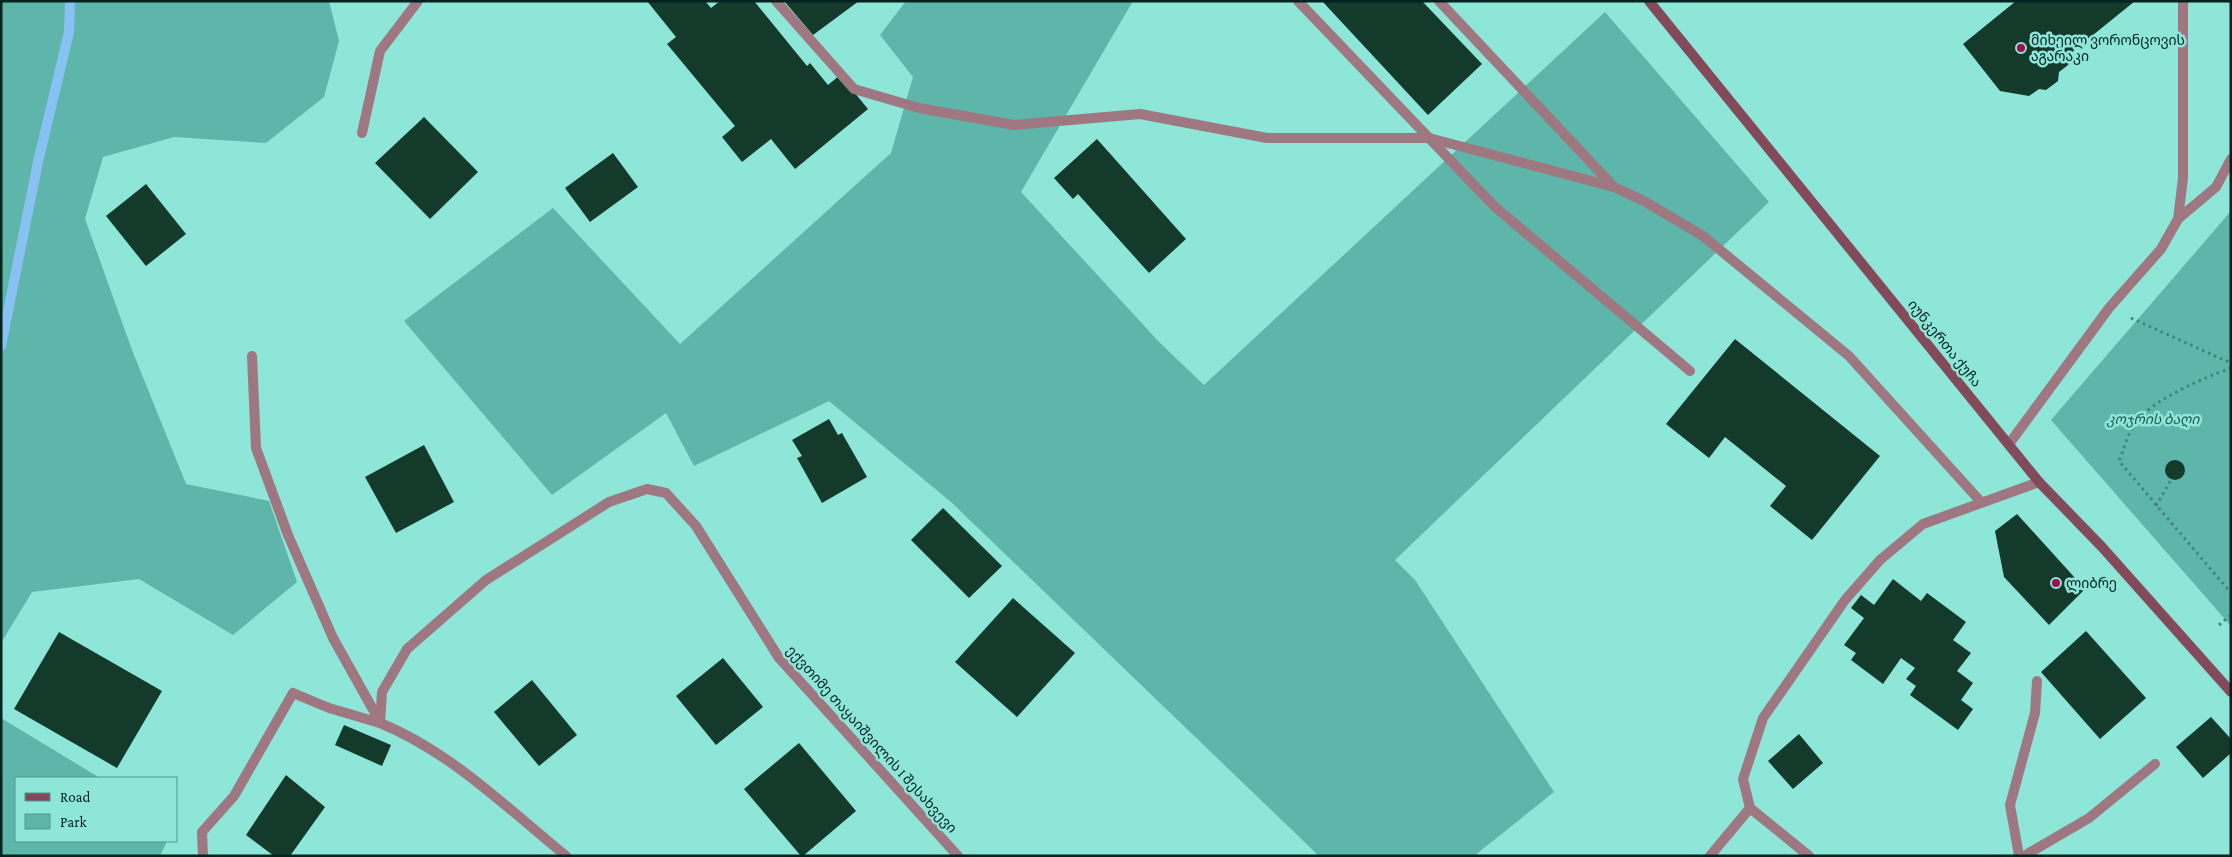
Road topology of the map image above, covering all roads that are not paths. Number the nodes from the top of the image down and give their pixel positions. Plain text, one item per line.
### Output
1 (418, 1) edge
2 (776, 1) edge
3 (1298, 1) edge
4 (1439, 1) edge
5 (1649, 1) edge
6 (2183, 1) edge
7 (362, 133) dead end
8 (1429, 138) junction
9 (2231, 159) edge
10 (1614, 187) junction
11 (2178, 219) junction
12 (252, 356) dead end
13 (1690, 371) dead end
14 (2009, 444) junction
15 (2039, 482) junction
16 (1981, 502) junction
17 (2037, 681) dead end
18 (2231, 692) edge
19 (380, 723) junction
20 (2155, 764) dead end
21 (1750, 808) junction
22 (203, 856) edge
23 (566, 856) edge
24 (958, 856) edge
25 (1710, 856) edge
26 (1809, 856) edge
27 (2019, 856) edge
28 (2024, 856) edge

1 - 7 street
2 - 8 street
3 - 8 street
4 - 10 street
5 - 14 main road, იუნკერთა ქუჩა
6 - 11 street
8 - 10 street
8 - 13 street
9 - 11 street
10 - 16 street
11 - 14 street
12 - 19 street
14 - 15 main road, იუნკერთა ქუჩა
15 - 16 street
15 - 18 main road, იუნკერთა ქუჩა
16 - 21 street
17 - 27 street
19 - 22 street
19 - 23 street
19 - 24 street, ექვთიმე თაყაიშვილის I შესახვევი
20 - 28 street
21 - 25 street
21 - 26 street

